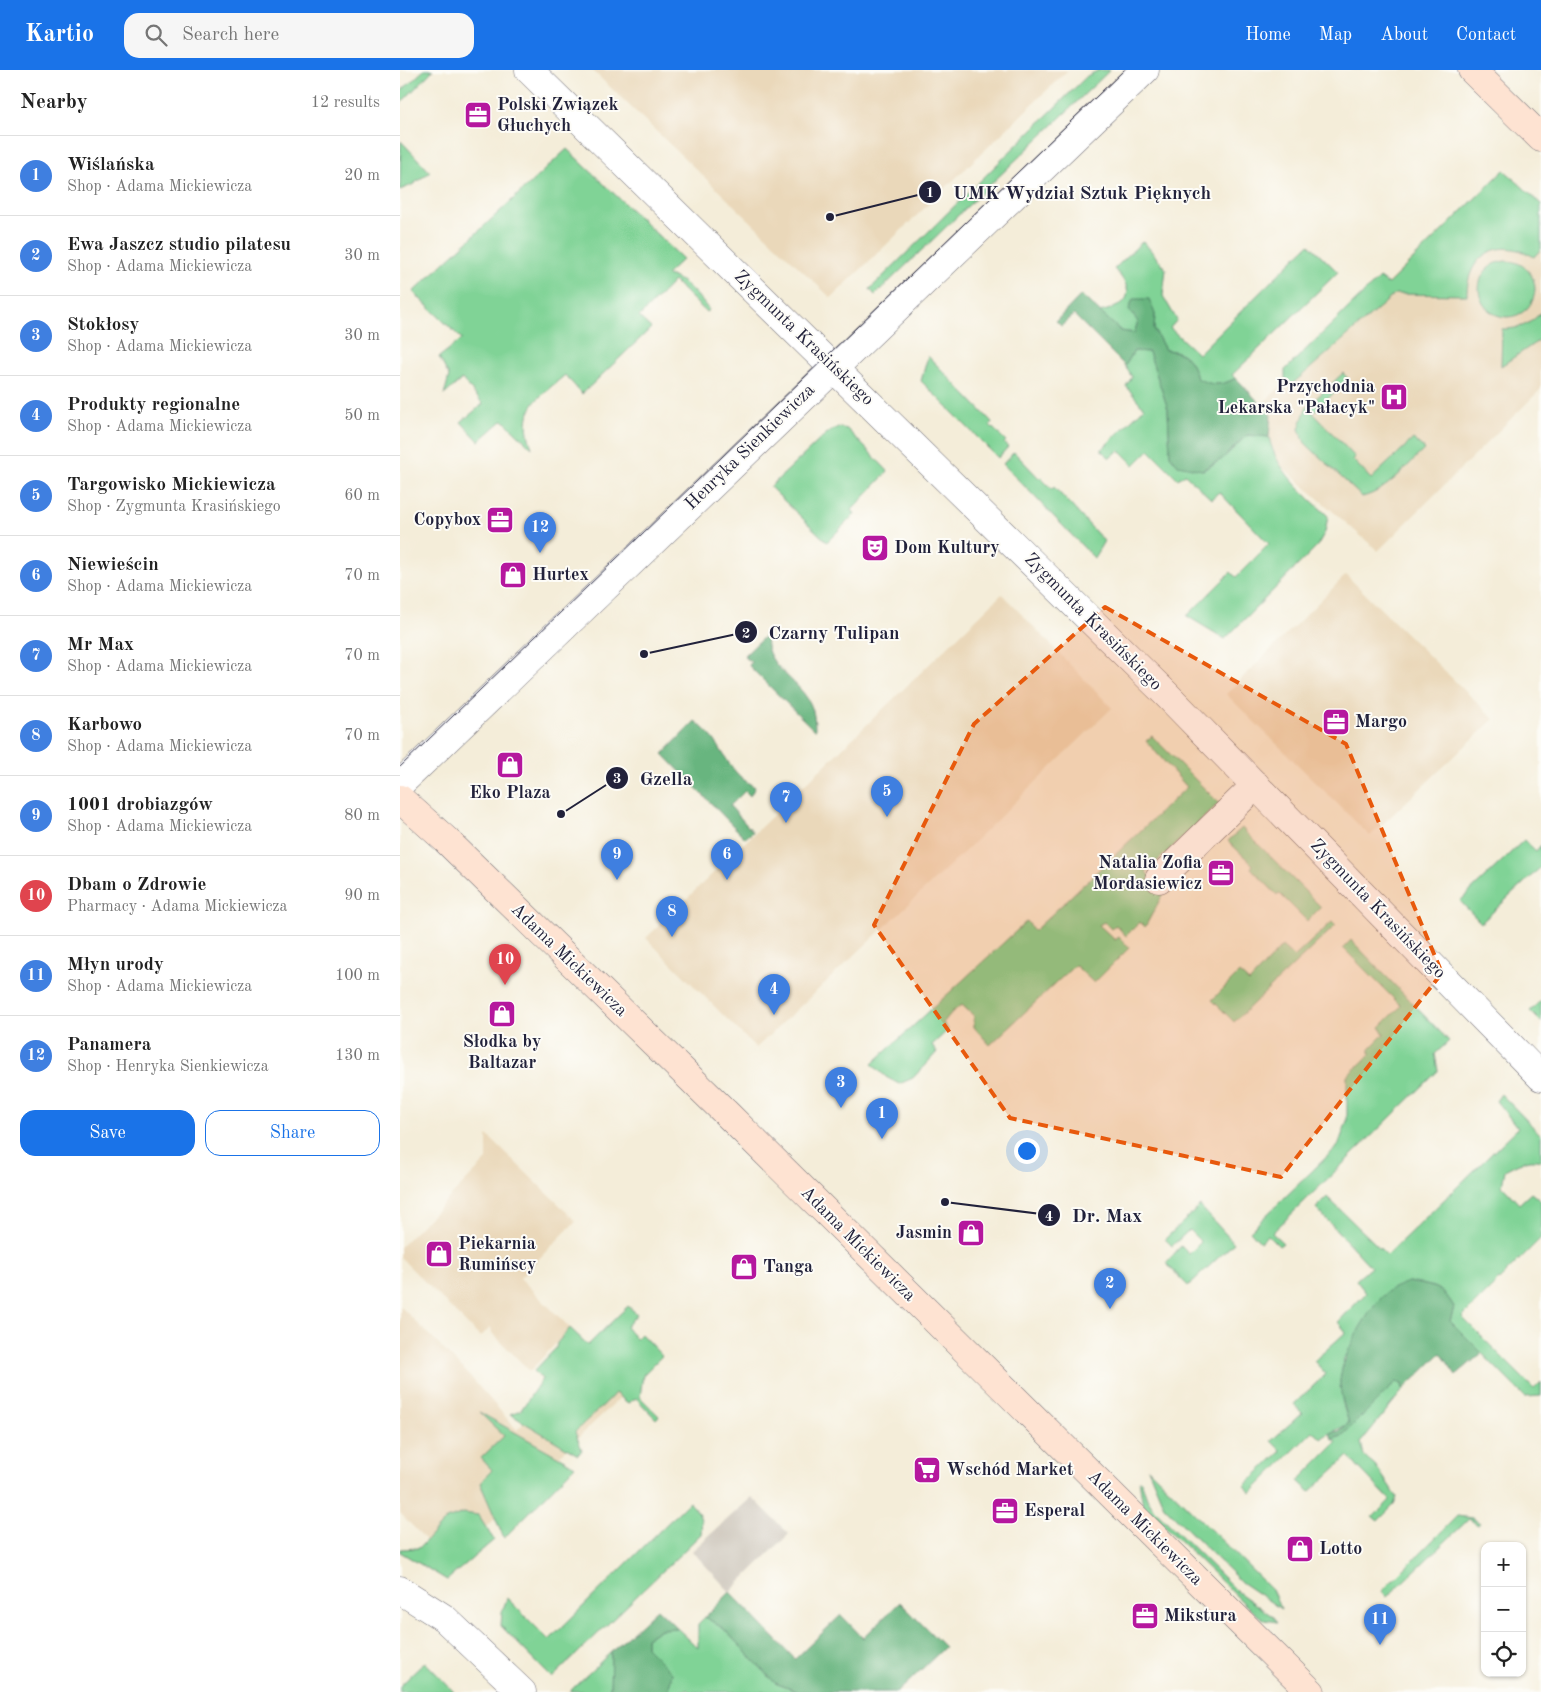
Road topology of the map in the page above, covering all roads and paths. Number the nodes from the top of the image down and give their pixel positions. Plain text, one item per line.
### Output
1 (529, 70) edge
2 (1144, 70) edge
3 (1472, 70) edge
4 (1541, 138) edge
5 (834, 367) junction
6 (400, 784) edge
7 (1256, 785) junction
8 (400, 799) edge
9 (1159, 880) dead end
10 (1541, 1076) edge
11 (400, 1590) edge
12 (522, 1692) edge
13 (1311, 1692) edge

1 - 5 street, Zygmunta Krasińskiego
2 - 5 street, Henryka Sienkiewicza
3 - 4 street
5 - 6 street, Henryka Sienkiewicza
5 - 7 street, Zygmunta Krasińskiego
7 - 9 street
7 - 10 street, Zygmunta Krasińskiego
8 - 13 street, Adama Mickiewicza
11 - 12 street

